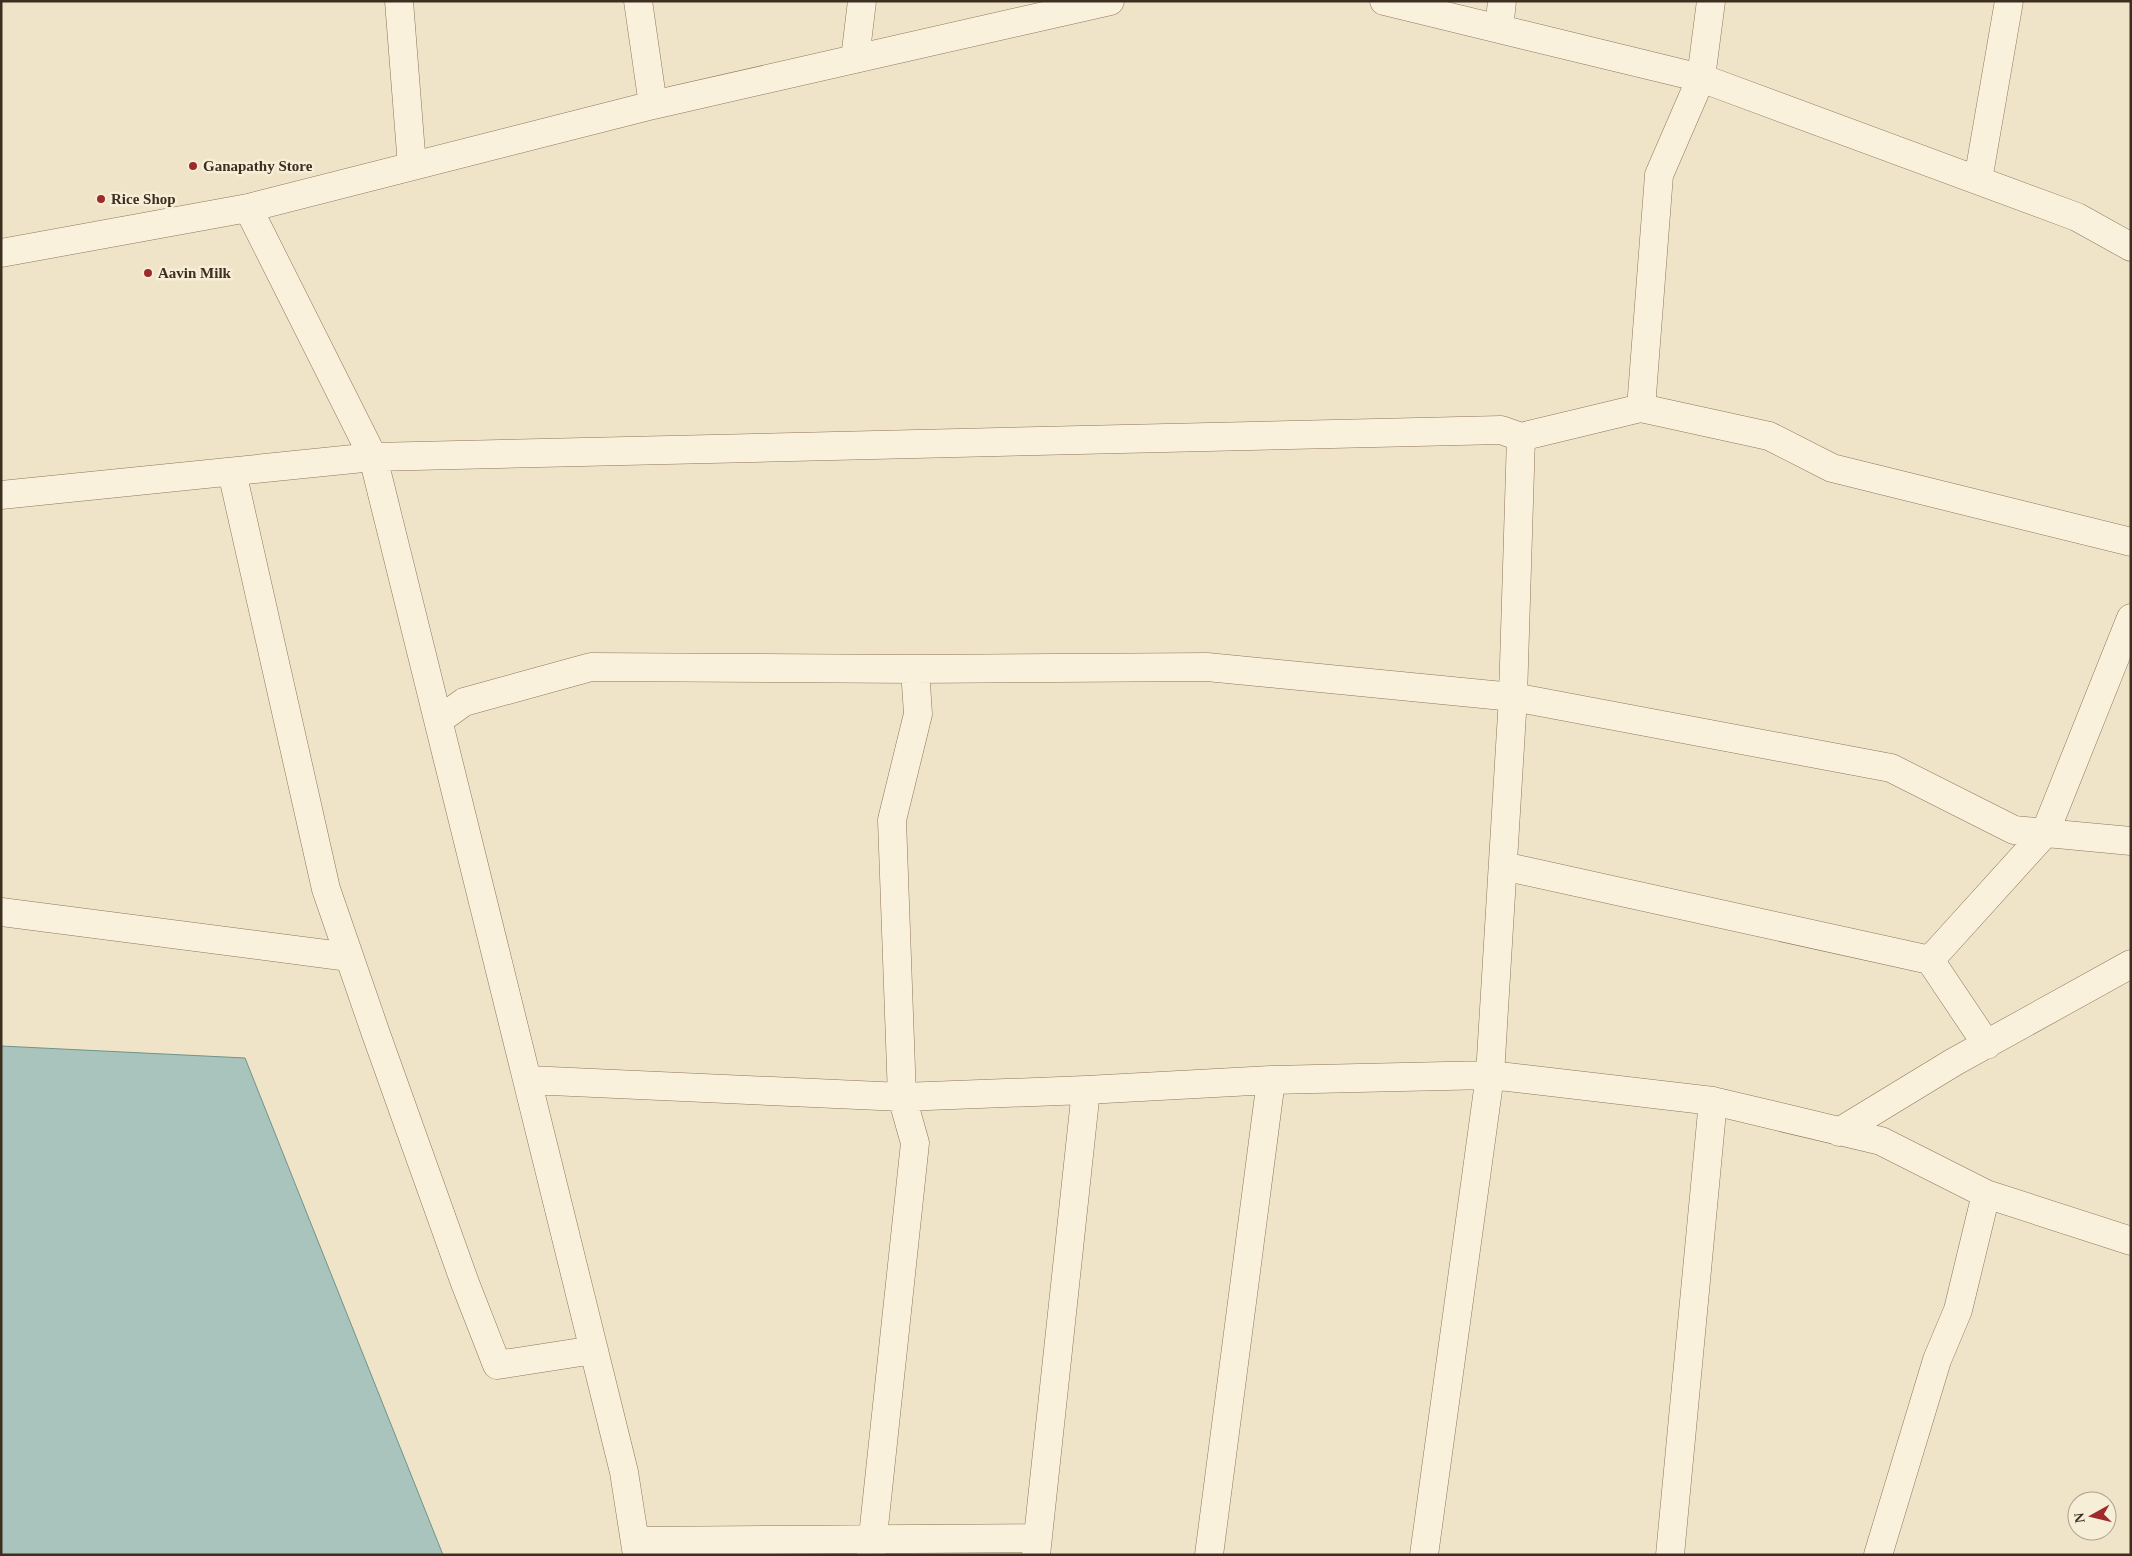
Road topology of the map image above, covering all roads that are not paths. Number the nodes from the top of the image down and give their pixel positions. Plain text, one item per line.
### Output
1 (399, 1) edge
2 (638, 1) edge
3 (862, 1) edge
4 (1110, 1) edge
5 (1384, 1) edge
6 (1502, 1) edge
7 (1711, 1) edge
8 (2009, 1) edge
9 (1498, 29) junction
10 (855, 59) junction
11 (1701, 78) junction
12 (653, 105) junction
13 (412, 166) junction
14 (1978, 180) junction
15 (248, 208) junction
16 (2131, 247) edge
17 (1, 253) edge
18 (1641, 408) junction
19 (1521, 437) junction
20 (374, 457) junction
21 (232, 472) junction
22 (1, 495) edge
23 (2131, 542) edge
24 (2131, 618) edge
25 (915, 669) junction
26 (1513, 697) junction
27 (439, 720) junction
28 (2045, 833) junction
29 (2131, 841) edge
30 (1503, 866) junction
31 (1, 912) edge
32 (349, 957) junction
33 (1930, 960) junction
34 (2131, 964) edge
35 (1987, 1045) junction
36 (1490, 1075) junction
37 (528, 1080) junction
38 (1271, 1080) junction
39 (1086, 1090) junction
40 (902, 1097) junction
41 (1713, 1101) junction
42 (1839, 1132) junction
43 (1986, 1194) junction
44 (2131, 1241) edge
45 (594, 1350) junction
46 (1036, 1546) edge
47 (871, 1547) edge
48 (636, 1548) edge
49 (1209, 1555) edge
50 (1424, 1555) edge
51 (1670, 1555) edge
52 (1878, 1555) edge

1 - 13 street
2 - 12 street
3 - 10 street
4 - 10 street
5 - 9 street
6 - 9 street
7 - 11 street
8 - 14 street
9 - 11 street
10 - 12 street
11 - 14 street
11 - 18 street
12 - 13 street
13 - 15 street
14 - 16 street
15 - 17 street
15 - 20 street
18 - 19 street
18 - 23 street
19 - 20 street
19 - 26 street
20 - 21 street
20 - 27 street
21 - 22 street
21 - 32 street
24 - 28 street
25 - 26 street
25 - 27 street
25 - 40 street
26 - 28 street
26 - 30 street
27 - 37 street
28 - 29 street
28 - 33 street
30 - 33 street
30 - 36 street
31 - 32 street
32 - 45 street
33 - 35 street
34 - 35 street
35 - 42 street
36 - 38 street
36 - 41 street
36 - 50 street
37 - 40 street
37 - 45 street
38 - 39 street
38 - 49 street
39 - 40 street
39 - 46 street
40 - 47 street
41 - 42 street
41 - 51 street
42 - 43 street
43 - 44 street
43 - 52 street
45 - 48 street
46 - 47 street
47 - 48 street

